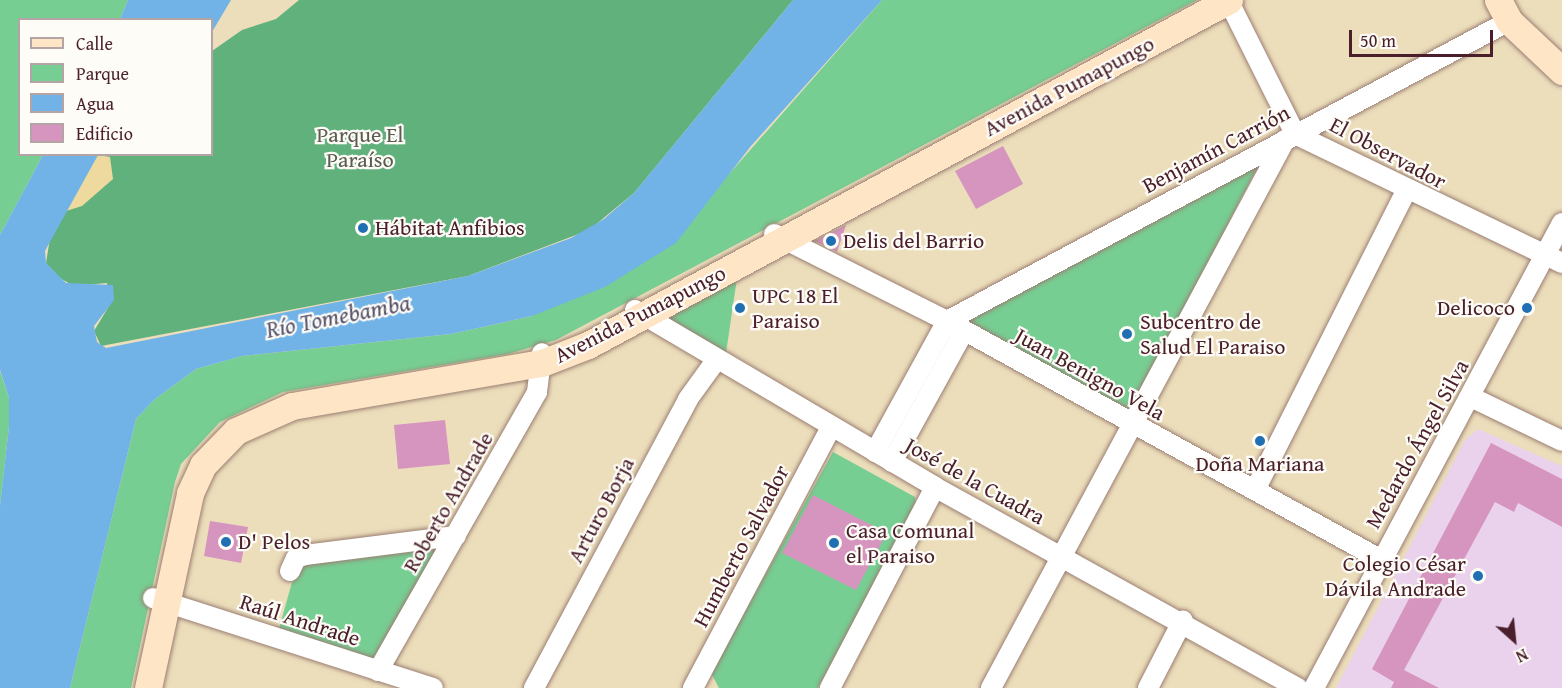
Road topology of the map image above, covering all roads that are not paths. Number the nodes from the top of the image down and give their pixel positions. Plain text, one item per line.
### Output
1 (1229, 0) edge
2 (1503, 10) edge
3 (1562, 71) edge
4 (1290, 137) junction
5 (1406, 191) junction
6 (1562, 223) edge
7 (777, 237) junction
8 (1553, 259) edge
9 (638, 313) junction
10 (947, 321) junction
11 (964, 331) junction
12 (542, 358) junction
13 (717, 359) junction
14 (1471, 397) junction
15 (831, 427) junction
16 (1131, 427) junction
17 (1562, 441) edge
18 (875, 452) junction
19 (892, 462) junction
20 (935, 487) junction
21 (1255, 490) junction
22 (456, 536) junction
23 (1059, 554) junction
24 (1382, 560) junction
25 (290, 571) dead end
26 (159, 600) junction
27 (1183, 620) junction
28 (378, 671) junction
29 (148, 688) edge
30 (433, 688) edge
31 (534, 688) edge
32 (693, 688) edge
33 (830, 688) edge
34 (991, 688) edge
35 (1148, 688) edge
36 (1298, 688) edge
37 (1314, 688) edge

1 - 4 street, El Observador
1 - 7 main road, Avenida Pumapungo
2 - 3 main road
2 - 4 street, Benjamín Carrión
4 - 5 street, El Observador
4 - 10 street, Benjamín Carrión
4 - 16 street
5 - 8 street, El Observador
5 - 21 street
6 - 8 street, Medardo Ángel Silva
7 - 9 main road, Avenida Pumapungo
7 - 10 street, Juan Benigno Vela
8 - 14 street, Medardo Ángel Silva
9 - 12 main road, Avenida Pumapungo
9 - 13 street, José de la Cuadra
10 - 11 street, Juan Benigno Vela
10 - 18 street
11 - 16 street, Juan Benigno Vela
11 - 19 street
12 - 22 street, Roberto Andrade
12 - 26 main road, Avenida Pumapungo
13 - 15 street, José de la Cuadra
13 - 31 street, Arturo Borja
14 - 17 street
14 - 24 street, Medardo Ángel Silva
15 - 18 street, José de la Cuadra
15 - 32 street, Humberto Salvador
16 - 21 street, Juan Benigno Vela
16 - 23 street
18 - 19 street, José de la Cuadra
19 - 20 street, José de la Cuadra
20 - 23 street, José de la Cuadra
20 - 33 street
21 - 24 street, Juan Benigno Vela
22 - 25 street
22 - 28 street, Roberto Andrade
23 - 27 street, José de la Cuadra
23 - 34 street
24 - 37 street, Medardo Ángel Silva
26 - 28 street, Raúl Andrade
26 - 29 main road, Avenida Pumapungo
27 - 35 street
27 - 36 street, José de la Cuadra
28 - 30 street, Raúl Andrade

